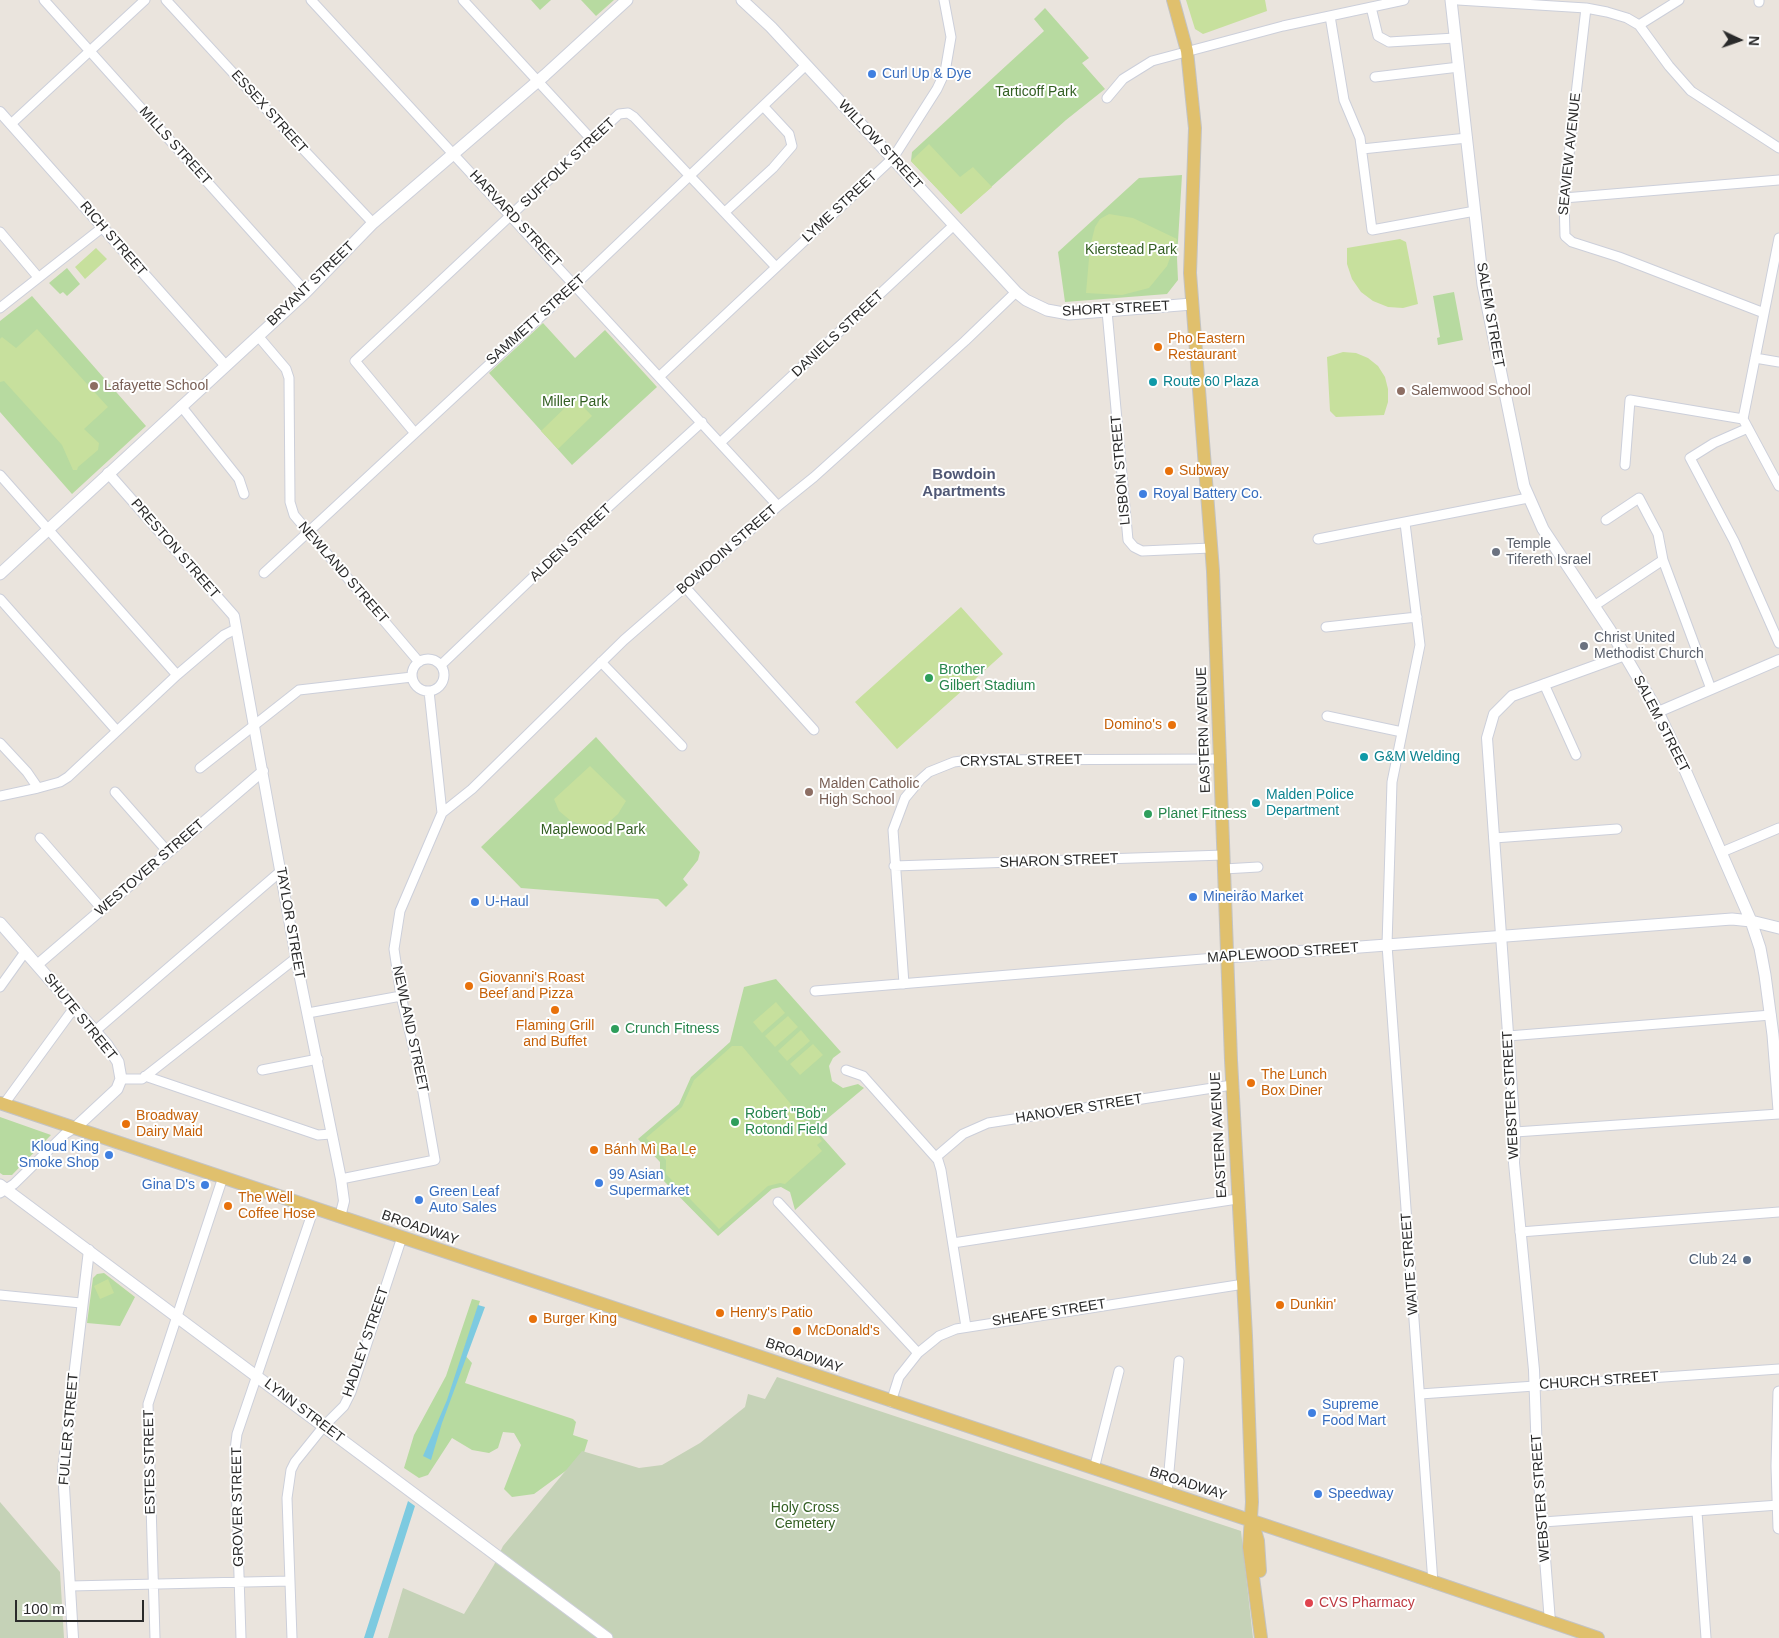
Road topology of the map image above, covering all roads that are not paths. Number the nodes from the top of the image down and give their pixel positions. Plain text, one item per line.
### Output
1 (44, 0) edge
2 (145, 0) edge
3 (166, 0) edge
4 (312, 0) edge
5 (463, 0) edge
6 (627, 0) edge
7 (742, 0) edge
8 (944, 0) edge
9 (1173, 0) edge
10 (1404, 0) edge
11 (1451, 0) edge
12 (1458, 0) edge
13 (1679, 0) edge
14 (1371, 7) junction
15 (1586, 8) junction
16 (1330, 16) junction
17 (1639, 25) junction
18 (1456, 38) junction
19 (1186, 51) junction
20 (90, 52) junction
21 (806, 65) junction
22 (1459, 67) junction
23 (1375, 77) dead end
24 (538, 80) junction
25 (1107, 98) dead end
26 (764, 107) junction
27 (0, 112) edge
28 (11, 124) junction
29 (1467, 138) junction
30 (592, 140) junction
31 (1779, 148) edge
32 (1362, 149) junction
33 (454, 155) junction
34 (893, 158) junction
35 (690, 176) junction
36 (1779, 180) edge
37 (1564, 198) junction
38 (1475, 211) junction
39 (724, 212) junction
40 (510, 217) junction
41 (374, 222) junction
42 (954, 225) junction
43 (103, 228) junction
44 (0, 232) edge
45 (1779, 238) edge
46 (776, 267) junction
47 (38, 277) junction
48 (576, 284) junction
49 (1775, 285) edge
50 (306, 292) junction
51 (1016, 292) junction
52 (1192, 304) junction
53 (0, 308) edge
54 (1107, 311) junction
55 (1764, 313) junction
56 (258, 336) junction
57 (1755, 358) junction
58 (1779, 362) edge
59 (225, 365) junction
60 (660, 376) junction
61 (181, 406) junction
62 (1743, 419) junction
63 (702, 422) junction
64 (1748, 428) junction
65 (414, 432) junction
66 (720, 442) junction
67 (1625, 465) dead end
68 (108, 473) junction
69 (0, 475) edge
70 (1779, 486) edge
71 (244, 494) dead end
72 (1528, 498) junction
73 (778, 506) junction
74 (1606, 520) dead end
75 (1404, 523) junction
76 (48, 529) junction
77 (307, 531) junction
78 (1318, 539) dead end
79 (1211, 548) junction
80 (1663, 560) junction
81 (264, 573) dead end
82 (0, 574) edge
83 (685, 587) junction
84 (0, 599) edge
85 (1594, 606) junction
86 (1416, 616) junction
87 (1326, 627) dead end
88 (236, 629) junction
89 (1779, 643) edge
90 (1625, 655) junction
91 (1779, 660) edge
92 (419, 662) junction
93 (601, 662) junction
94 (441, 665) junction
95 (177, 675) junction
96 (412, 677) junction
97 (1544, 684) junction
98 (1711, 689) junction
99 (429, 691) junction
100 (1658, 712) junction
101 (1327, 716) dead end
102 (254, 726) junction
103 (814, 730) dead end
104 (117, 731) junction
105 (1402, 732) junction
106 (0, 743) edge
107 (682, 746) dead end
108 (1576, 755) dead end
109 (1220, 759) junction
110 (200, 768) dead end
111 (263, 771) junction
112 (38, 788) junction
113 (115, 792) dead end
114 (0, 796) edge
115 (442, 813) junction
116 (1779, 828) edge
117 (1617, 829) dead end
118 (40, 838) dead end
119 (1494, 838) junction
120 (168, 852) junction
121 (1722, 852) junction
122 (1224, 855) junction
123 (894, 866) junction
124 (1258, 867) dead end
125 (1224, 869) junction
126 (281, 871) junction
127 (102, 908) junction
128 (1751, 921) junction
129 (0, 923) edge
130 (1779, 928) edge
131 (1502, 937) junction
132 (1387, 945) junction
133 (25, 952) junction
134 (1227, 957) junction
135 (296, 958) junction
136 (37, 965) junction
137 (904, 984) junction
138 (0, 987) edge
139 (815, 991) dead end
140 (401, 996) junction
141 (74, 1008) junction
142 (308, 1013) junction
143 (1771, 1015) junction
144 (94, 1031) junction
145 (1508, 1036) junction
146 (318, 1060) junction
147 (262, 1070) dead end
148 (846, 1070) dead end
149 (145, 1076) junction
150 (121, 1079) junction
151 (1232, 1085) junction
152 (2, 1104) edge
153 (1779, 1112) edge
154 (75, 1128) junction
155 (1515, 1132) junction
156 (331, 1134) junction
157 (936, 1157) junction
158 (224, 1178) junction
159 (341, 1179) junction
160 (2, 1189) edge
161 (1237, 1199) junction
162 (778, 1202) dead end
163 (314, 1208) junction
164 (1779, 1212) edge
165 (340, 1217) junction
166 (1520, 1232) junction
167 (402, 1238) junction
168 (952, 1243) junction
169 (89, 1250) junction
170 (1244, 1284) junction
171 (0, 1295) edge
172 (81, 1302) junction
173 (176, 1316) junction
174 (966, 1327) junction
175 (918, 1353) junction
176 (1179, 1361) dead end
177 (1779, 1369) edge
178 (1119, 1371) dead end
179 (257, 1376) junction
180 (1534, 1386) junction
181 (1779, 1392) edge
182 (1420, 1394) junction
183 (891, 1402) junction
184 (324, 1426) junction
185 (1094, 1469) junction
186 (1167, 1494) junction
187 (1778, 1505) edge
188 (1697, 1512) junction
189 (1252, 1522) junction
190 (1543, 1522) junction
191 (1779, 1528) edge
192 (290, 1581) junction
193 (240, 1582) junction
194 (1433, 1582) junction
195 (153, 1584) junction
196 (70, 1586) junction
197 (1550, 1622) junction
198 (1590, 1637) edge
199 (73, 1638) edge
200 (155, 1638) edge
201 (241, 1638) edge
202 (292, 1638) edge
203 (607, 1638) edge
204 (1262, 1638) edge
205 (1706, 1638) edge

1 - 20 street, MILLS STREET
2 - 20 street
3 - 41 street, ESSEX STREET
4 - 33 street, HARVARD STREET
5 - 24 street
6 - 24 main road, BRYANT STREET
7 - 21 main road, WILLOW STREET
8 - 34 street, LYME STREET
9 - 19 main road, EASTERN AVENUE
10 - 14 street
11 - 18 main road, SALEM STREET
12 - 15 street
13 - 17 street
14 - 16 street
14 - 18 street
15 - 17 street
15 - 37 street, SEAVIEW AVENUE
16 - 19 street
16 - 32 street
17 - 31 street
18 - 22 main road, SALEM STREET
19 - 25 street
19 - 52 main road, EASTERN AVENUE
20 - 28 street
20 - 50 street, MILLS STREET
21 - 26 street, SAMMETT STREET
21 - 34 main road, WILLOW STREET
22 - 23 street
22 - 29 main road, SALEM STREET
24 - 30 street
24 - 33 main road, BRYANT STREET
26 - 35 street, SAMMETT STREET
26 - 39 street
27 - 28 street, RICH STREET
28 - 43 street, RICH STREET
29 - 32 street
29 - 38 main road, SALEM STREET
30 - 35 street, SUFFOLK STREET
30 - 40 street, SUFFOLK STREET
32 - 38 street
33 - 40 street, HARVARD STREET
33 - 41 main road, BRYANT STREET
34 - 42 main road, WILLOW STREET
34 - 46 street, LYME STREET
35 - 39 street, SUFFOLK STREET
35 - 48 street, SAMMETT STREET
36 - 37 street
37 - 55 street, SEAVIEW AVENUE
38 - 72 main road, SALEM STREET
39 - 46 street, SUFFOLK STREET
40 - 48 street, HARVARD STREET
40 - 65 street, SUFFOLK STREET
41 - 50 main road, BRYANT STREET
42 - 51 main road, WILLOW STREET
42 - 66 street, DANIELS STREET
43 - 47 street
43 - 59 street, RICH STREET
44 - 47 street
45 - 49 street
46 - 60 street, LYME STREET
47 - 53 street
48 - 60 street, HARVARD STREET
48 - 65 street, SAMMETT STREET
49 - 55 street
50 - 56 main road, BRYANT STREET
51 - 54 main road, SHORT STREET
51 - 73 street, BOWDOIN STREET
52 - 54 main road, SHORT STREET
52 - 79 main road, EASTERN AVENUE
54 - 79 street, LISBON STREET
55 - 57 street
56 - 59 main road, BRYANT STREET
56 - 77 street, NEWLAND STREET
57 - 58 street
57 - 62 street
59 - 61 main road, BRYANT STREET
60 - 63 street, HARVARD STREET
61 - 68 main road, BRYANT STREET
61 - 71 street
62 - 64 street
62 - 67 street
63 - 66 street, HARVARD STREET
63 - 94 street, ALDEN STREET
64 - 70 street
64 - 89 street
65 - 77 street, SAMMETT STREET
66 - 73 street, HARVARD STREET
68 - 76 main road, BRYANT STREET
68 - 88 street, PRESTON STREET
69 - 76 street
72 - 75 street
72 - 85 main road, SALEM STREET
73 - 83 street, BOWDOIN STREET
74 - 80 street
75 - 78 street
75 - 86 street, WAITE STREET
76 - 82 main road, BRYANT STREET
76 - 95 street
77 - 81 street, SAMMETT STREET
77 - 92 street, NEWLAND STREET
79 - 109 main road, EASTERN AVENUE
80 - 85 street
80 - 98 street
83 - 93 street, BOWDOIN STREET
83 - 103 street
84 - 104 street
85 - 90 main road, SALEM STREET
86 - 87 street
86 - 105 street, WAITE STREET
88 - 95 street
88 - 102 street, TAYLOR STREET
90 - 97 street, WEBSTER STREET
90 - 100 main road, SALEM STREET
91 - 98 street
92 - 94 street
92 - 96 street
93 - 107 street
93 - 115 street, BOWDOIN STREET
94 - 99 street
95 - 104 street
96 - 99 street
96 - 102 street
97 - 108 street
97 - 119 street, WEBSTER STREET
98 - 100 street
99 - 115 street, NEWLAND STREET
100 - 121 main road, SALEM STREET
101 - 105 street
102 - 110 street
102 - 111 street, TAYLOR STREET
104 - 112 street
105 - 132 street, WAITE STREET
106 - 112 street
109 - 122 main road, EASTERN AVENUE
109 - 123 street, CRYSTAL STREET
111 - 120 street, WESTOVER STREET
111 - 126 street, TAYLOR STREET
112 - 114 street
113 - 120 street
115 - 140 street, NEWLAND STREET
116 - 121 street
117 - 119 street
118 - 127 street
119 - 131 street, WEBSTER STREET
120 - 127 street, WESTOVER STREET
121 - 128 main road, SALEM STREET
122 - 123 street, SHARON STREET
122 - 125 main road, EASTERN AVENUE
123 - 137 street, CRYSTAL STREET
124 - 125 street
125 - 134 main road, EASTERN AVENUE
126 - 135 street, TAYLOR STREET
126 - 144 street
127 - 136 street, WESTOVER STREET
128 - 130 main road, MAPLEWOOD STREET
128 - 131 main road, MAPLEWOOD STREET
128 - 143 main road, SALEM STREET
129 - 133 main road, SHUTE STREET
131 - 132 main road, MAPLEWOOD STREET
131 - 145 street, WEBSTER STREET
132 - 134 main road, MAPLEWOOD STREET
132 - 182 street, WAITE STREET
133 - 136 main road, SHUTE STREET
133 - 138 street
134 - 137 street, MAPLEWOOD STREET
134 - 151 main road, EASTERN AVENUE
135 - 142 street, TAYLOR STREET
135 - 149 street
136 - 141 main road, SHUTE STREET
137 - 139 street, MAPLEWOOD STREET
140 - 142 street
140 - 159 street, NEWLAND STREET
141 - 144 main road, SHUTE STREET
141 - 152 street
142 - 146 street, TAYLOR STREET
143 - 145 street
143 - 153 main road, SALEM STREET
144 - 150 main road, SHUTE STREET
145 - 155 street, WEBSTER STREET
146 - 147 street
146 - 156 street, TAYLOR STREET
148 - 157 street
149 - 150 street
149 - 156 street
150 - 154 main road
151 - 157 street, HANOVER STREET
151 - 161 main road, EASTERN AVENUE
152 - 154 main road, BROADWAY
153 - 155 street
154 - 158 main road, BROADWAY
154 - 160 street
155 - 166 street, WEBSTER STREET
156 - 159 street, TAYLOR STREET
157 - 168 street
158 - 163 main road, BROADWAY
158 - 173 street, ESTES STREET
159 - 165 street, TAYLOR STREET
160 - 169 main road, LYNN STREET
161 - 168 street
161 - 170 main road, EASTERN AVENUE
162 - 175 street
163 - 165 main road, BROADWAY
163 - 179 street, GROVER STREET
164 - 166 street
165 - 167 main road, BROADWAY
166 - 180 street, WEBSTER STREET
167 - 183 main road, BROADWAY
167 - 184 street, HADLEY STREET
168 - 174 street
169 - 172 street, FULLER STREET
169 - 173 main road, LYNN STREET
170 - 174 street, SHEAFE STREET
170 - 189 main road, EASTERN AVENUE
171 - 172 street
172 - 196 street, FULLER STREET
173 - 179 main road, LYNN STREET
173 - 195 street, ESTES STREET
174 - 175 street, SHEAFE STREET
175 - 183 street, SHEAFE STREET
176 - 186 street
177 - 180 street, CHURCH STREET
178 - 185 street
179 - 184 main road, LYNN STREET
179 - 193 street, GROVER STREET
180 - 182 street, CHURCH STREET
180 - 190 street, WEBSTER STREET
181 - 187 main road
182 - 194 street, WAITE STREET
183 - 185 main road, BROADWAY
184 - 192 street, HADLEY STREET
184 - 203 main road, LYNN STREET
185 - 186 main road, BROADWAY
186 - 189 main road, BROADWAY
187 - 188 street
187 - 191 main road
188 - 190 street
188 - 205 street
189 - 194 main road, BROADWAY
189 - 204 main road, EASTERN AVENUE
190 - 197 street, WEBSTER STREET
192 - 193 street
192 - 202 street, HADLEY STREET
193 - 195 street
193 - 201 street, GROVER STREET
194 - 197 main road, BROADWAY
195 - 196 street
195 - 200 street, ESTES STREET
196 - 199 street, FULLER STREET
197 - 198 main road, BROADWAY

